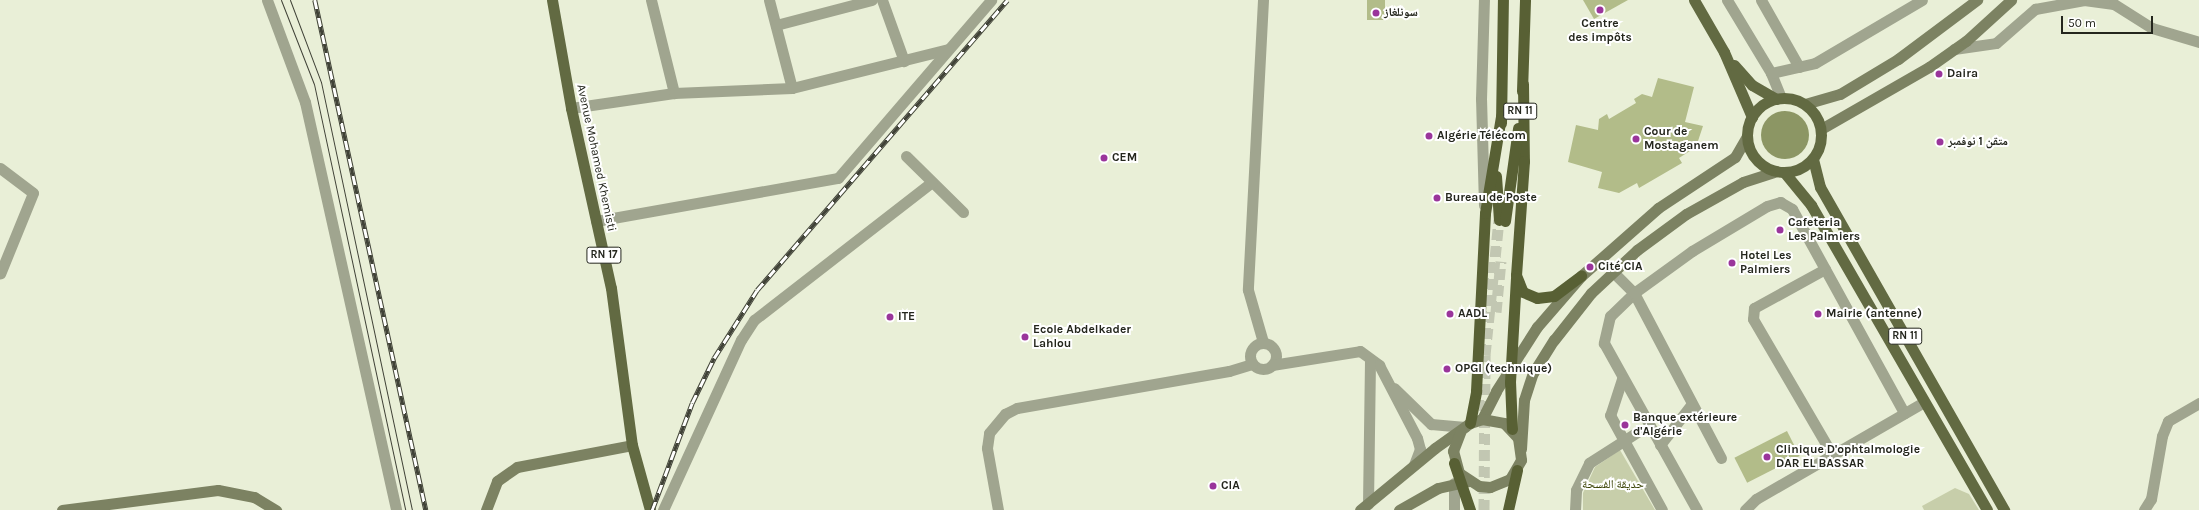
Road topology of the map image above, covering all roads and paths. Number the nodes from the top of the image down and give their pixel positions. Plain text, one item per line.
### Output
1 (267, 0) edge
2 (552, 0) edge
3 (651, 0) edge
4 (769, 0) edge
5 (872, 0) edge
6 (882, 0) edge
7 (991, 0) edge
8 (1263, 0) edge
9 (1484, 0) edge
10 (1503, 0) edge
11 (1525, 0) edge
12 (1694, 0) edge
13 (1727, 0) edge
14 (1761, 0) edge
15 (1922, 0) edge
16 (1977, 0) edge
17 (2011, 0) edge
18 (776, 25) junction
19 (2199, 42) edge
20 (948, 49) junction
21 (1954, 49) junction
22 (1724, 52) junction
23 (904, 61) junction
24 (1799, 67) junction
25 (1771, 73) junction
26 (1523, 84) junction
27 (792, 88) junction
28 (674, 93) junction
29 (1779, 99) junction
30 (1804, 104) junction
31 (571, 108) junction
32 (1501, 116) junction
33 (1752, 117) junction
34 (1821, 129) junction
35 (1747, 136) junction
36 (906, 156) dead end
37 (1812, 159) junction
38 (0, 168) edge
39 (1780, 172) junction
40 (932, 182) junction
41 (963, 212) dead end
42 (1484, 213) junction
43 (596, 221) junction
44 (1825, 269) junction
45 (1612, 271) junction
46 (0, 274) edge
47 (1516, 275) junction
48 (1581, 276) junction
49 (1634, 293) junction
50 (1263, 342) junction
51 (1370, 361) junction
52 (1252, 364) junction
53 (1272, 365) junction
54 (1511, 366) junction
55 (1622, 379) junction
56 (1392, 387) junction
57 (1924, 402) junction
58 (2199, 403) edge
59 (1691, 405) junction
60 (1904, 413) junction
61 (1482, 419) junction
62 (1466, 427) junction
63 (1512, 429) junction
64 (1639, 432) dead end
65 (1623, 440) junction
66 (1660, 445) junction
67 (632, 446) junction
68 (1521, 449) junction
69 (1832, 454) junction
70 (1721, 458) dead end
71 (1454, 463) joint
72 (1414, 465) junction
73 (1517, 470) junction
74 (1461, 482) junction
75 (1364, 507) edge
76 (86, 508) edge
77 (62, 510) edge
78 (276, 510) edge
79 (396, 510) edge
80 (486, 510) edge
81 (650, 510) edge
82 (663, 510) edge
83 (998, 510) edge
84 (1399, 510) edge
85 (1454, 510) edge
86 (1470, 510) edge
87 (1508, 510) edge
88 (1575, 510) edge
89 (1662, 510) edge
90 (1697, 510) edge
91 (1745, 510) edge
92 (1987, 510) edge
93 (2004, 510) edge
94 (2144, 510) edge

1 - 79 street
2 - 31 main road, Avenue Mohamed Khemisti / RN 17
3 - 28 street
4 - 18 street
5 - 18 street
6 - 23 street
7 - 20 street
8 - 50 street
9 - 42 street
10 - 32 highway, RN 11
11 - 26 highway, RN 11
12 - 22 main road
13 - 25 street
14 - 24 street
15 - 24 street
16 - 30 main road
17 - 21 main road
18 - 27 street
19 - 21 street
20 - 23 street
20 - 43 street
21 - 34 main road
22 - 29 main road
22 - 33 main road
23 - 27 street
24 - 25 street
25 - 29 street
26 - 32 highway, RN 11
26 - 47 highway
27 - 28 street
28 - 31 street
29 - 30 main road
29 - 33 main road
30 - 34 main road
31 - 43 main road, Avenue Mohamed Khemisti / RN 17
32 - 42 highway
33 - 35 main road
34 - 37 main road
35 - 39 main road
35 - 48 main road
36 - 40 street
37 - 39 main road
37 - 93 main road, RN 11
38 - 46 street
39 - 45 main road
39 - 57 main road, RN 11
40 - 41 street
40 - 82 street
42 - 62 highway
43 - 67 main road, Avenue Mohamed Khemisti / RN 17
44 - 49 street
44 - 60 street
44 - 69 street
45 - 49 street
45 - 68 main road
47 - 48 highway
47 - 54 highway
48 - 54 main road
49 - 55 street
49 - 59 street
50 - 52 street
50 - 53 street
51 - 53 street
51 - 56 street
51 - 75 street
52 - 53 street
52 - 83 street
54 - 61 main road
54 - 63 highway
55 - 65 street
55 - 66 street
56 - 62 street
56 - 72 street
57 - 60 street
57 - 92 main road, RN 11
58 - 94 street
59 - 66 street
59 - 70 street
60 - 69 street
61 - 62 main road
61 - 63 main road
62 - 71 main road
62 - 72 main road
63 - 68 main road
64 - 65 street
65 - 88 street
65 - 89 street
66 - 90 street
67 - 80 main road
67 - 81 main road, Avenue Mohamed Khemisti / RN 17
68 - 73 main road
69 - 91 street
71 - 74 highway
72 - 75 main road
73 - 74 main road
73 - 87 highway
74 - 84 main road
74 - 85 street
74 - 86 highway
76 - 77 main road
76 - 78 main road

